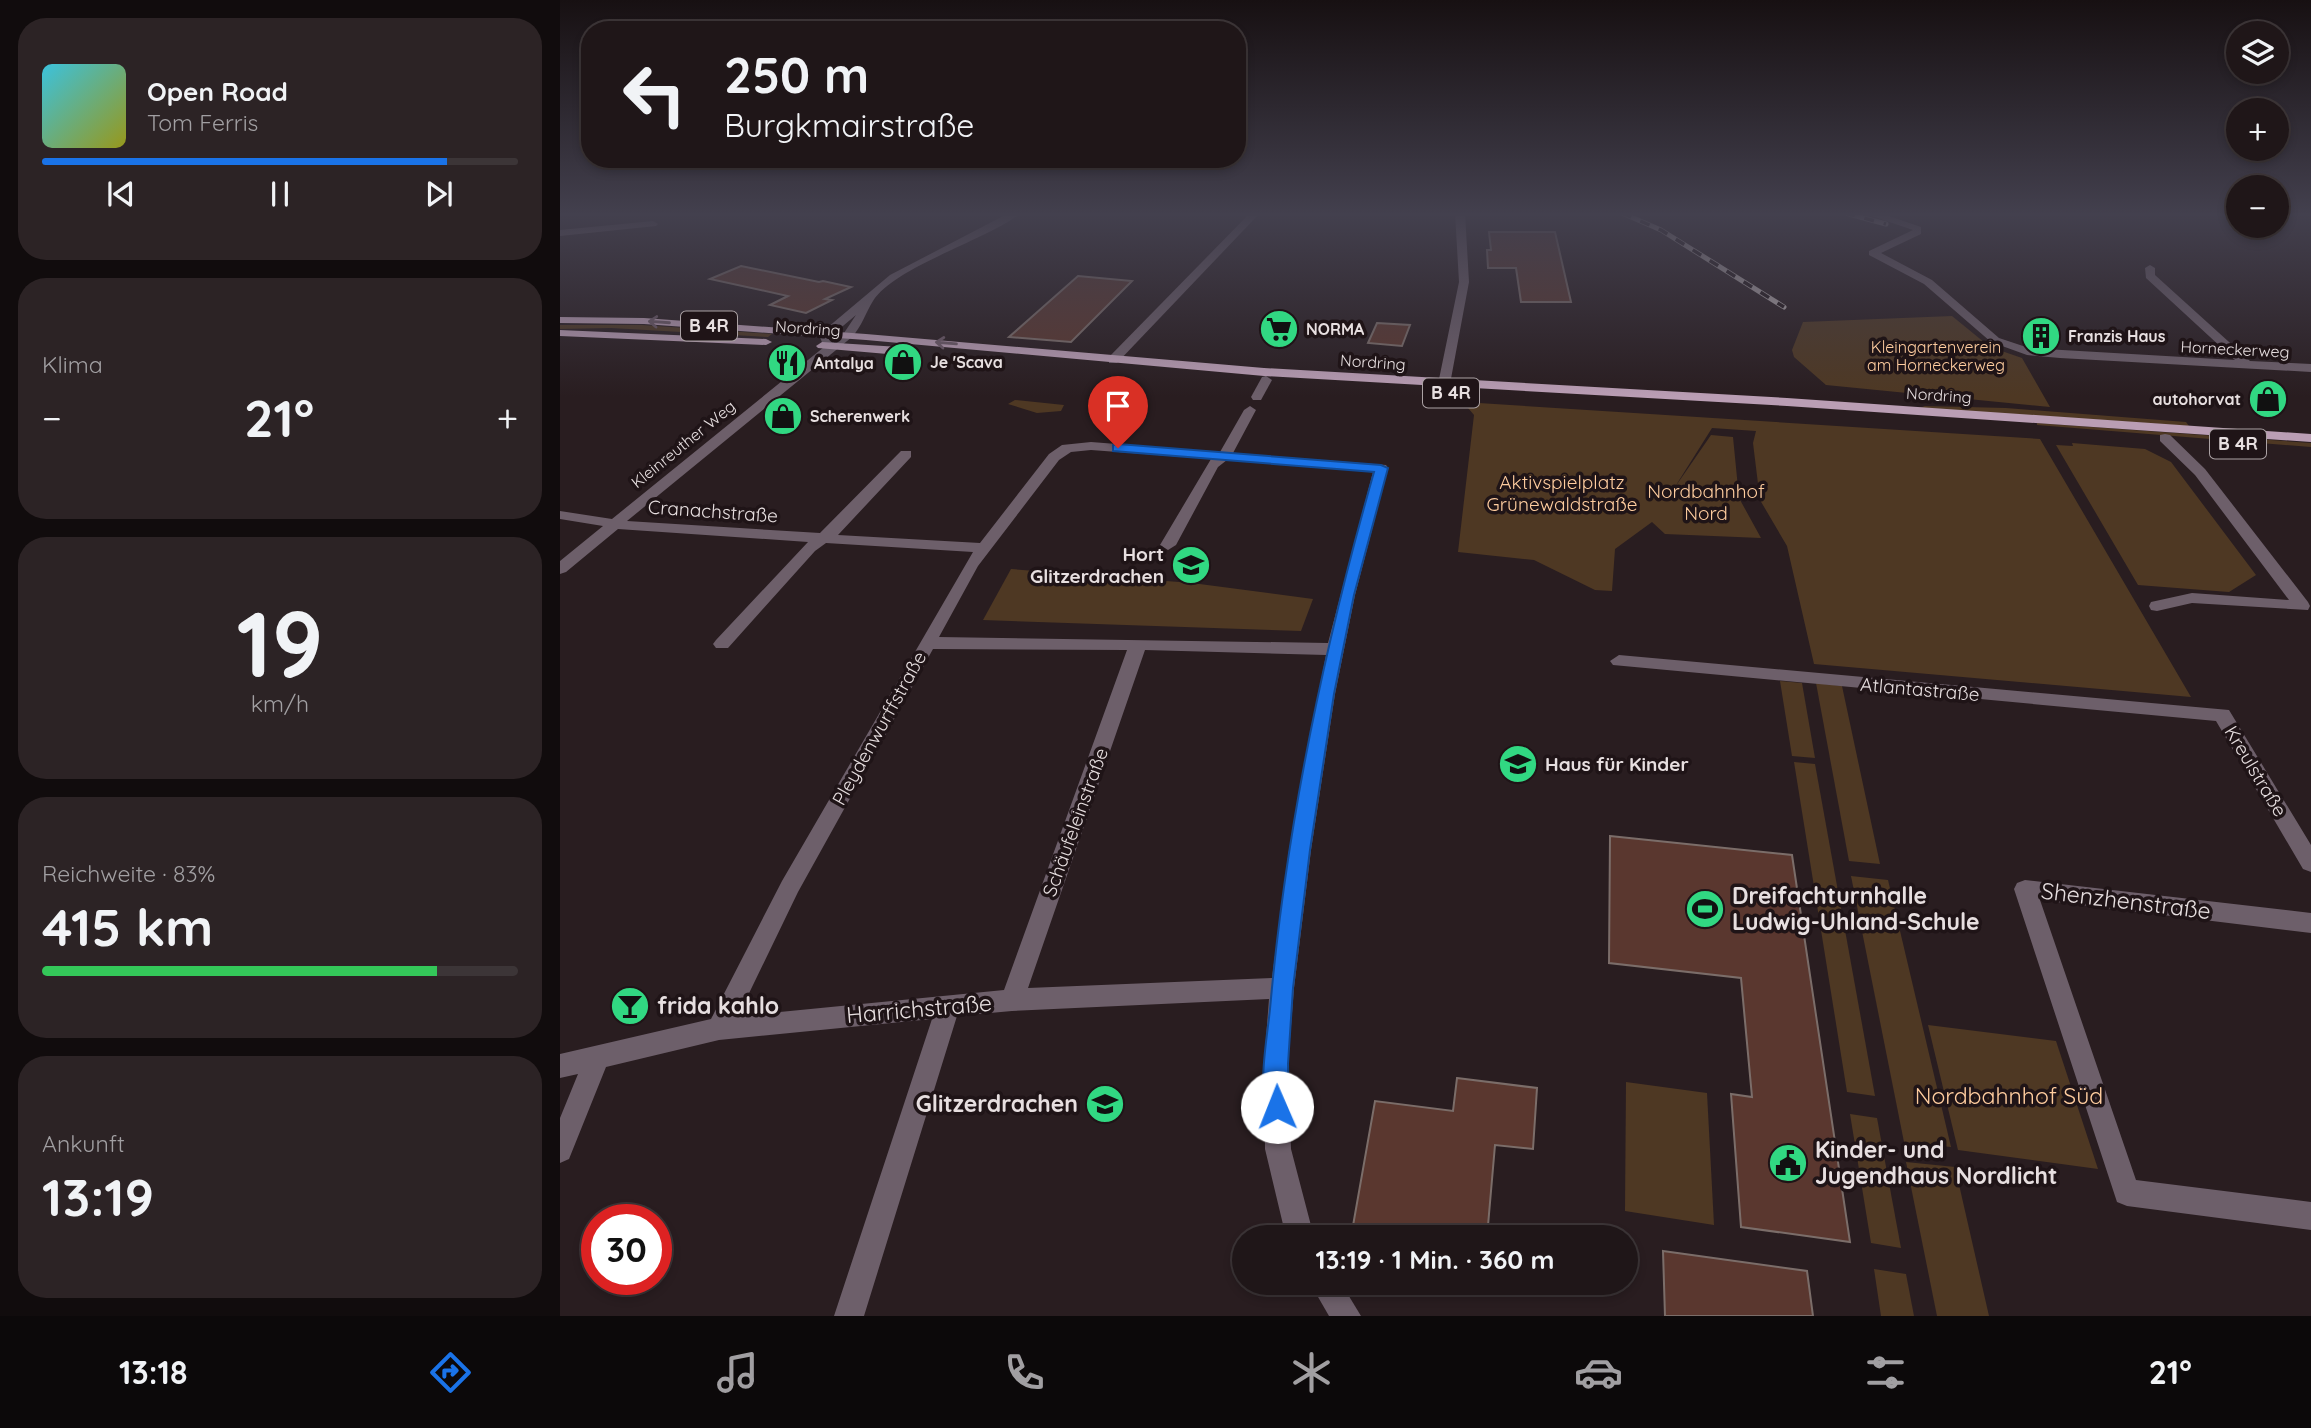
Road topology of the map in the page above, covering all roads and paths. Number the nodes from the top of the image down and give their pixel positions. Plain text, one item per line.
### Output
1 (899, 274) edge
2 (1195, 274) edge
3 (1464, 274) edge
4 (1914, 274) edge
5 (2150, 274) edge
6 (868, 301) junction
7 (560, 320) edge
8 (560, 333) edge
9 (848, 335) junction
10 (827, 341) junction
11 (1113, 359) junction
12 (2248, 366) junction
13 (2311, 369) edge
14 (1266, 380) junction
15 (1444, 384) junction
16 (1256, 397) dead end
17 (1250, 410) dead end
18 (2165, 438) junction
19 (2311, 438) edge
20 (2311, 450) edge
21 (906, 454) dead end
22 (1224, 456) junction
23 (560, 515) edge
24 (612, 524) junction
25 (823, 539) junction
26 (1168, 545) dead end
27 (984, 548) junction
28 (560, 569) edge
29 (2157, 607) dead end
30 (722, 643) dead end
31 (926, 643) junction
32 (1138, 644) junction
33 (1334, 649) junction
34 (1619, 661) dead end
35 (2222, 715) joint
36 (2311, 863) edge
37 (2311, 923) edge
38 (1282, 988) junction
39 (1012, 1000) junction
40 (949, 1005) junction
41 (719, 1029) junction
42 (597, 1059) junction
43 (560, 1066) edge
44 (560, 1150) edge
45 (2311, 1216) edge
46 (1296, 1225) edge
47 (1332, 1295) edge
48 (849, 1316) edge
49 (1346, 1316) edge

1 - 6 street, Kleinreuther Weg
2 - 11 street
3 - 15 street
4 - 12 street, Horneckerweg
5 - 12 street
6 - 9 street, Kleinreuther Weg
6 - 10 street, Kleinreuther Weg
10 -> 7 main road, Nordring / B 4R
8 - 10 main road, Nordring / B 4R
9 - 10 street, Kleinreuther Weg
11 -> 9 main road, Nordring / B 4R
10 - 14 main road, Nordring / B 4R
10 - 24 street, Kleinreuther Weg
11 - 15 main road, Nordring / B 4R
12 - 13 street, Horneckerweg
14 - 16 street
14 - 18 main road, Nordring / B 4R
15 - 19 main road, Nordring / B 4R
17 - 22 street
18 - 20 main road, Nordring / B 4R
18 - 29 street
21 - 25 street
22 - 26 street
22 - 27 street, Pleydenwurffstraße
22 - 33 street
23 - 24 street, Cranachstraße
24 - 25 street, Cranachstraße
24 - 28 street, Kleinreuther Weg
25 - 27 street, Cranachstraße
25 - 30 street
27 - 31 street, Pleydenwurffstraße
31 - 32 street
31 - 41 street, Pleydenwurffstraße
32 - 33 street
32 - 39 street, Schäufeleinstraße
33 - 38 street
34 - 35 street, Atlantastraße
35 - 36 street, Kreulstraße
37 - 45 street, Shenzhenstraße
38 - 39 street, Harrichstraße
38 - 46 street
39 - 40 street, Harrichstraße
40 - 41 street, Harrichstraße
40 - 48 street
41 - 42 street, Harrichstraße
42 - 43 street, Harrichstraße
42 - 44 street
47 - 49 street

